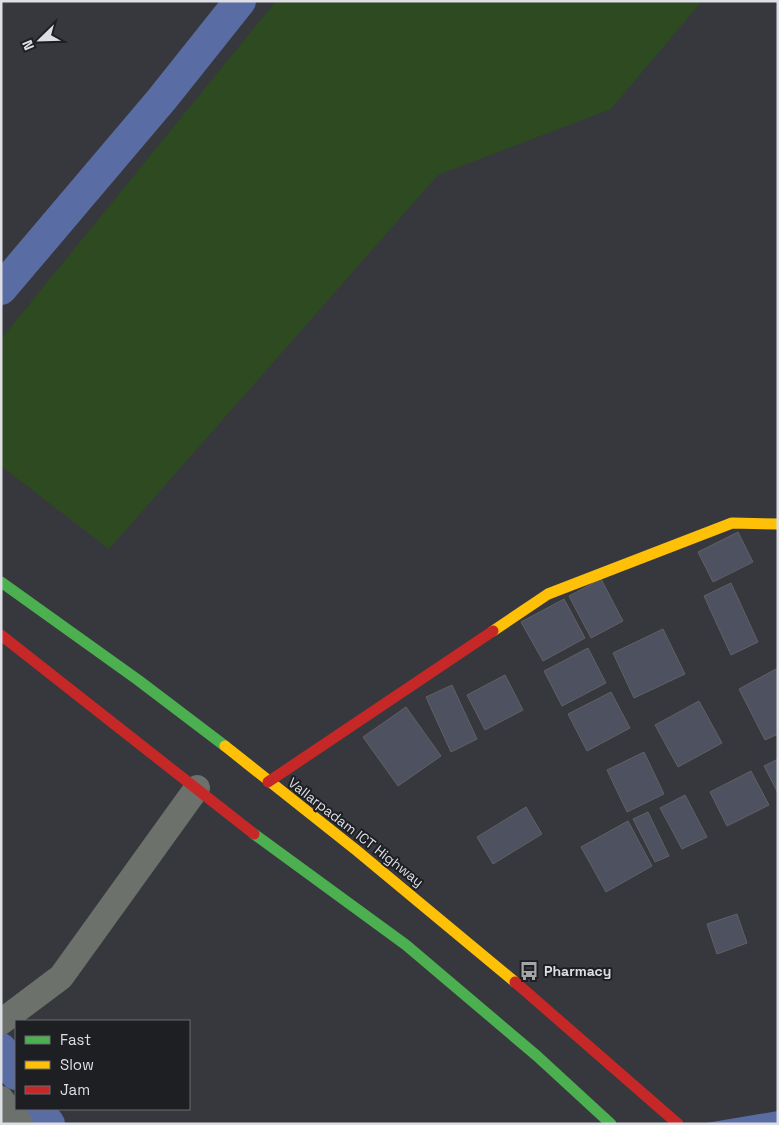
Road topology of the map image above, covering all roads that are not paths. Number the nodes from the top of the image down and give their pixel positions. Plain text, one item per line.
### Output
1 (778, 524) edge
2 (1, 582) edge
3 (1, 635) edge
4 (268, 782) junction
5 (197, 788) junction
6 (6, 1018) edge
7 (1, 1098) edge
8 (20, 1124) edge
9 (611, 1124) edge
10 (678, 1124) edge

1 - 4 main road
2 - 4 main road, Vallarpadam ICT Highway
3 - 5 main road
4 - 10 main road, Vallarpadam ICT Highway
5 - 6 street
5 - 9 main road
7 - 8 street

